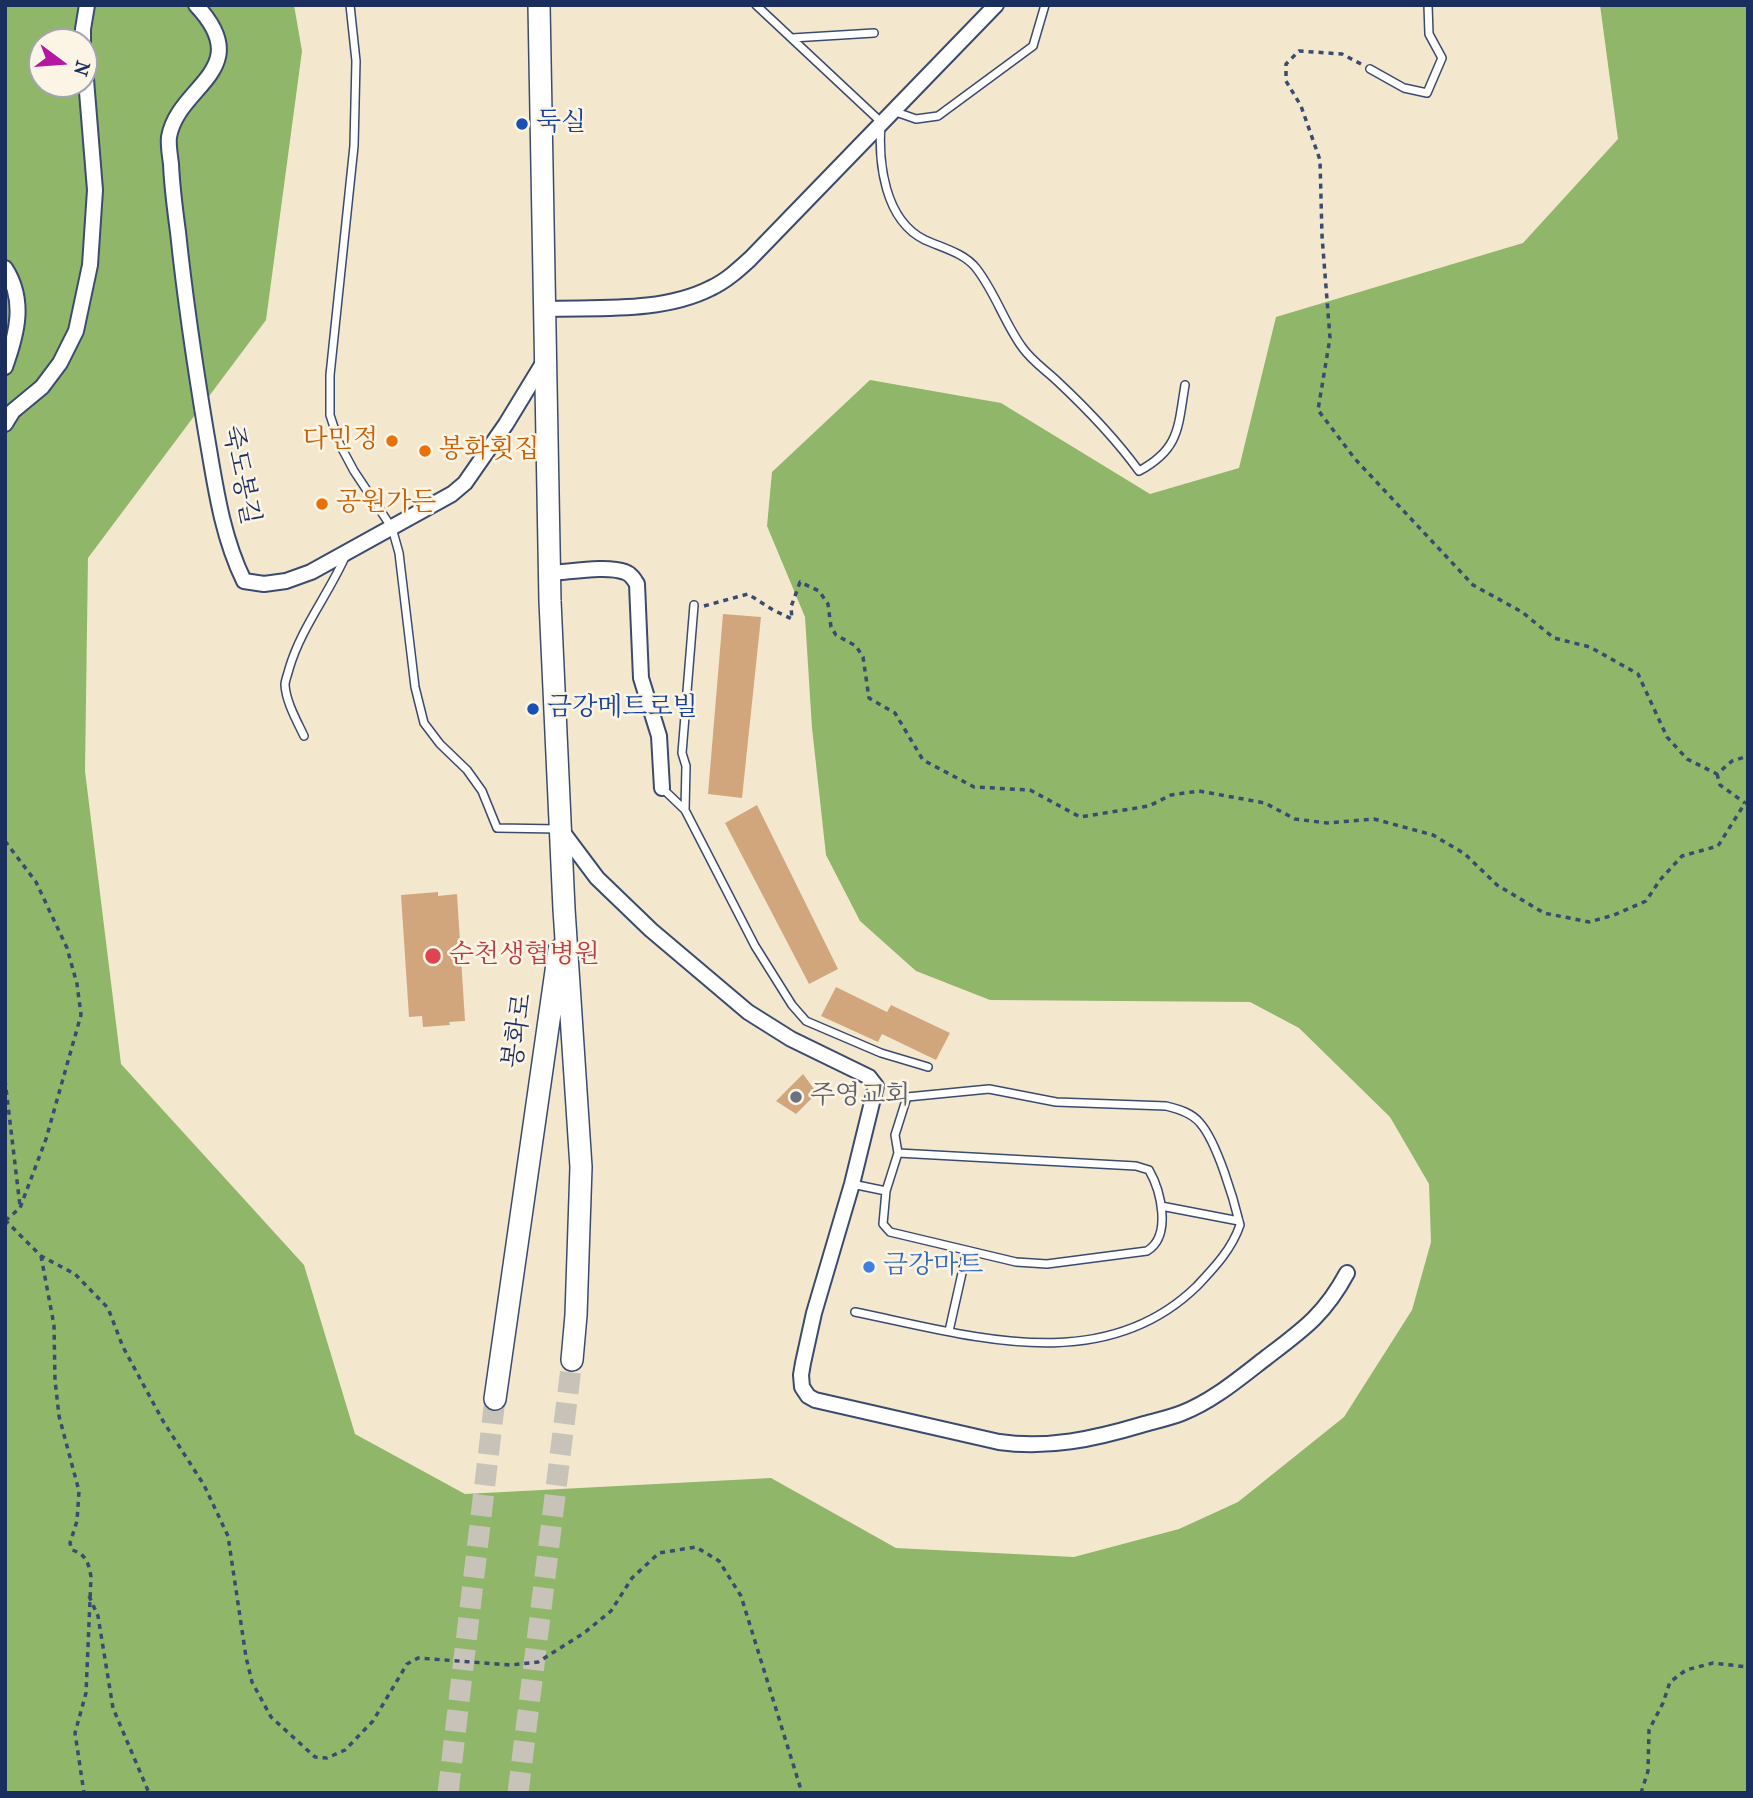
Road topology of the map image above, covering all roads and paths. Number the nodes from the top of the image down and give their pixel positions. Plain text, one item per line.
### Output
1 (88, 5) edge
2 (196, 5) edge
3 (350, 5) edge
4 (539, 5) edge
5 (756, 5) edge
6 (996, 5) edge
7 (1045, 5) edge
8 (1428, 5) edge
9 (83, 28) edge
10 (874, 33) dead end
11 (792, 38) junction
12 (1370, 69) joint
13 (88, 98) edge
14 (887, 116) junction
15 (5, 268) edge
16 (545, 309) junction
17 (545, 359) junction
18 (5, 367) edge
19 (1185, 386) dead end
20 (5, 424) edge
21 (392, 528) junction
22 (346, 553) junction
23 (550, 573) junction
24 (693, 607) joint
25 (304, 736) dead end
26 (1748, 756) edge
27 (1717, 774) junction
28 (662, 788) joint
29 (1746, 803) edge
30 (685, 810) junction
31 (560, 829) junction
32 (5, 841) edge
33 (564, 909) junction
34 (928, 1067) dead end
35 (5, 1080) edge
36 (898, 1153) junction
37 (852, 1184) junction
38 (886, 1191) junction
39 (1161, 1206) junction
40 (20, 1208) junction
41 (5, 1220) edge
42 (1239, 1221) junction
43 (967, 1251) junction
44 (41, 1256) junction
45 (1347, 1273) dead end
46 (855, 1312) dead end
47 (950, 1331) junction
48 (572, 1360) tunnel mouth
49 (495, 1399) tunnel mouth
50 (88, 1594) junction
51 (1748, 1667) edge
52 (84, 1793) edge
53 (149, 1793) edge
54 (802, 1793) edge
55 (1641, 1793) edge

1 - 9 street
2 - 22 street, 죽도봉길
3 - 21 lane
4 - 16 main road
5 - 11 lane
6 - 14 street
7 - 14 lane
8 - 12 lane
10 - 11 lane
11 - 14 lane
12 - 27 path
13 - 20 street
14 - 16 street
14 - 19 lane
15 - 18 street
16 - 17 main road
17 - 21 street, 죽도봉길
17 - 23 main road
21 - 22 street, 죽도봉길
21 - 31 lane
22 - 25 lane
23 - 28 street
23 - 31 main road
24 - 29 path
24 - 30 lane
26 - 27 path
27 - 29 path
28 - 30 lane
30 - 34 lane
31 - 33 main road
31 - 37 street
32 - 40 path
33 - 48 main road, 봉화로
33 - 49 main road, 봉화로
35 - 40 path
36 - 38 lane
36 - 39 lane
36 - 42 lane
37 - 38 lane
37 - 45 street
38 - 43 lane
39 - 42 lane
39 - 43 lane
40 - 41 path
41 - 44 path
42 - 47 lane
43 - 47 lane
44 - 50 path
44 - 54 path
46 - 47 lane
50 - 52 path
50 - 53 path
51 - 55 path

